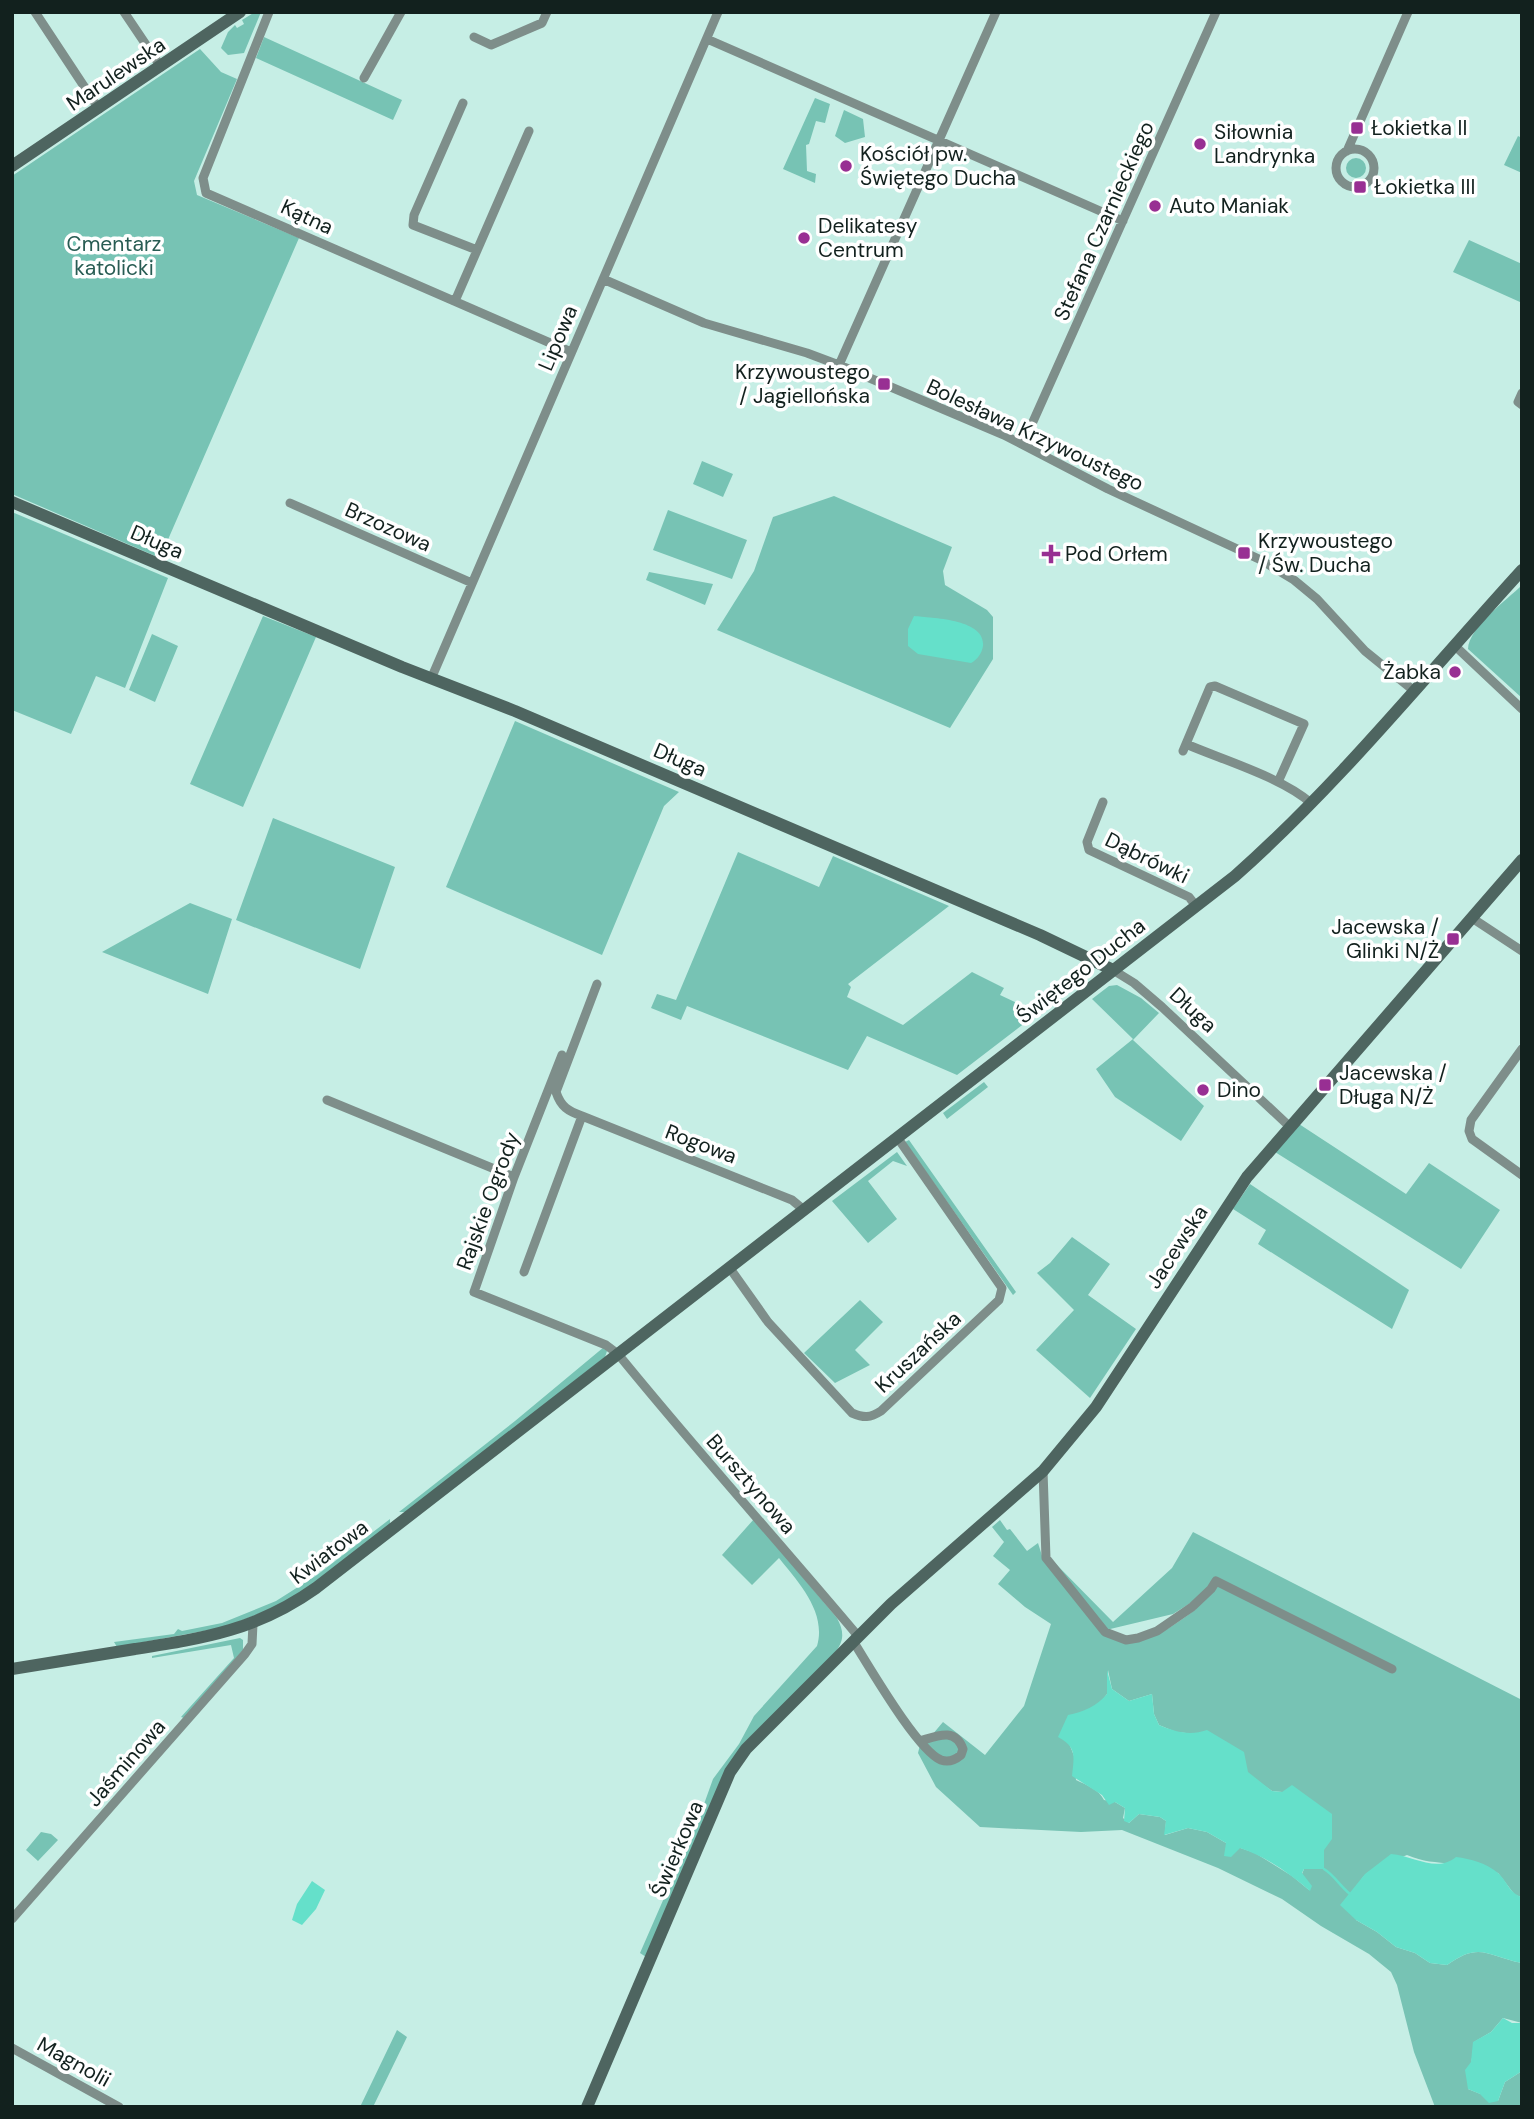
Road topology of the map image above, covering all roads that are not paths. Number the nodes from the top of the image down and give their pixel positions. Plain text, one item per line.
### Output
1 (35, 12) edge
2 (240, 12) edge
3 (269, 12) edge
4 (401, 12) edge
5 (547, 12) edge
6 (718, 12) edge
7 (996, 12) edge
8 (1216, 12) edge
9 (1408, 12) edge
10 (125, 13) edge
11 (474, 37) dead end
12 (707, 39) junction
13 (161, 67) junction
14 (364, 78) dead end
15 (463, 103) dead end
16 (99, 109) junction
17 (528, 131) dead end
18 (939, 141) junction
19 (1347, 151) junction
20 (12, 166) edge
21 (1123, 221) junction
22 (477, 250) junction
23 (603, 279) junction
24 (456, 301) junction
25 (571, 352) junction
26 (839, 365) junction
27 (1023, 444) junction
28 (12, 502) edge
29 (290, 503) dead end
30 (1522, 570) edge
31 (472, 583) junction
32 (1454, 645) junction
33 (431, 678) junction
34 (1413, 690) junction
35 (1522, 709) edge
36 (1278, 782) junction
37 (1103, 802) dead end
38 (1311, 803) junction
39 (1522, 860) edge
40 (1196, 906) junction
41 (1472, 918) junction
42 (1522, 951) edge
43 (1113, 970) junction
44 (597, 984) dead end
45 (1522, 1049) edge
46 (562, 1055) dead end
47 (327, 1100) dead end
48 (582, 1116) junction
49 (1289, 1126) junction
50 (897, 1138) junction
51 (1522, 1175) edge
52 (514, 1177) junction
53 (804, 1210) junction
54 (729, 1267) junction
55 (524, 1272) dead end
56 (618, 1354) junction
57 (1043, 1471) junction
58 (253, 1624) junction
59 (856, 1639) junction
60 (12, 1669) edge
61 (1392, 1669) dead end
62 (920, 1741) dead end
63 (12, 1919) edge
64 (12, 2048) edge
65 (119, 2107) edge
66 (587, 2107) edge

1 - 16 street
2 - 13 street, Marulewska
3 - 24 street, Kątna
4 - 14 street
5 - 11 street
6 - 12 street, Lipowa
7 - 18 street
8 - 21 street, Stefana Czarnieckiego
9 - 19 street
10 - 13 street
12 - 18 street
12 - 23 street, Lipowa
13 - 16 street, Marulewska
15 - 22 street
16 - 20 street, Marulewska
17 - 22 street
18 - 21 street
18 - 26 street
19 - 19 street
21 - 27 street, Stefana Czarnieckiego
22 - 24 street
23 - 25 street, Lipowa
23 - 26 street, Bolesława Krzywoustego
24 - 25 street, Kątna
25 - 31 street, Lipowa
26 - 27 street, Bolesława Krzywoustego
27 - 34 street, Bolesława Krzywoustego
28 - 33 street, Długa
29 - 31 street, Brzozowa
30 - 32 street, Świętego Ducha
31 - 33 street, Lipowa
32 - 34 street, Świętego Ducha
32 - 35 street
33 - 43 street, Długa
34 - 38 street, Świętego Ducha
36 - 36 street
36 - 38 street
37 - 40 street, Dąbrówki
38 - 40 street, Świętego Ducha
39 - 41 street, Jacewska
40 - 43 street, Świętego Ducha
41 - 42 street
41 - 49 street, Jacewska
43 - 49 street, Długa
43 - 50 street, Świętego Ducha
44 - 48 street, Rogowa
45 - 51 street
46 - 52 street, Rajskie Ogrody
47 - 52 street
48 - 53 street, Rogowa
48 - 55 street
49 - 57 street, Jacewska
50 - 53 street, Świętego Ducha
50 - 54 street, Kruszańska
52 - 56 street, Rajskie Ogrody
53 - 54 street, Świętego Ducha
54 - 56 street, Świętego Ducha
56 - 58 street, Kwiatowa
56 - 59 street, Bursztynowa
57 - 59 street, Jacewska
57 - 61 street
58 - 60 street, Kwiatowa
58 - 63 street, Jaśminowa
59 - 62 street, Bursztynowa
59 - 66 street, Świerkowa
64 - 65 street, Magnolii

